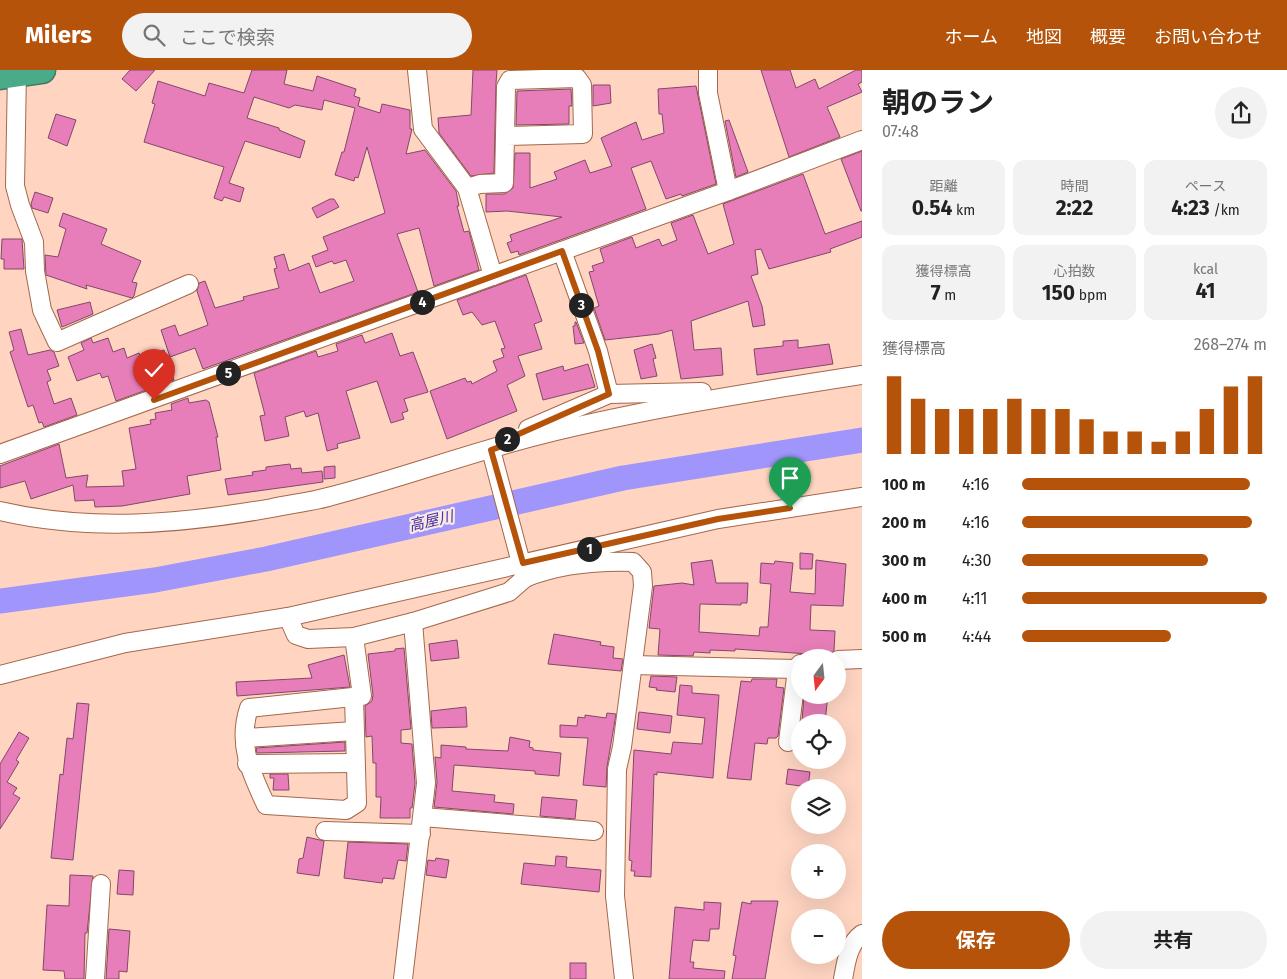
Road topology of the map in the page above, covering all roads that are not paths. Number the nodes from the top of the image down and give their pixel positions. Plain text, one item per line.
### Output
1 (417, 70) edge
2 (708, 70) edge
3 (19, 73) edge
4 (505, 136) junction
5 (862, 140) edge
6 (467, 188) junction
7 (728, 191) junction
8 (562, 251) junction
9 (493, 276) junction
10 (189, 284) dead end
11 (862, 375) edge
12 (609, 394) junction
13 (720, 396) junction
14 (496, 448) junction
15 (0, 454) edge
16 (862, 497) edge
17 (0, 512) edge
18 (524, 571) junction
19 (288, 617) junction
20 (413, 622) junction
21 (354, 637) junction
22 (862, 659) edge
23 (846, 660) edge
24 (634, 665) junction
25 (791, 666) edge
26 (0, 675) edge
27 (354, 697) junction
28 (794, 704) edge
29 (354, 731) junction
30 (245, 738) junction
31 (788, 742) dead end
32 (354, 763) junction
33 (247, 764) junction
34 (422, 825) junction
35 (325, 831) dead end
36 (594, 831) dead end
37 (102, 884) dead end
38 (862, 934) edge
39 (95, 979) edge
40 (403, 979) edge
41 (624, 979) edge
42 (843, 979) edge

1 - 6 street
2 - 7 street
3 - 10 street
4 - 4 street
4 - 6 street
5 - 7 street
6 - 9 street
7 - 8 street
8 - 9 street
8 - 12 street
9 - 15 street
11 - 13 street
12 - 13 street
12 - 14 street
13 - 14 street
14 - 17 street
14 - 18 street
16 - 18 street
18 - 19 street
18 - 20 street
18 - 24 street
19 - 21 street
19 - 26 street
20 - 21 street
20 - 34 street
21 - 27 street
22 - 23 street
24 - 25 street
24 - 41 street
27 - 29 street
27 - 30 street
28 - 31 street
29 - 30 street
29 - 32 street
30 - 33 street
32 - 33 street
32 - 33 street
34 - 35 street
34 - 36 street
34 - 40 street
37 - 39 street
38 - 42 street

